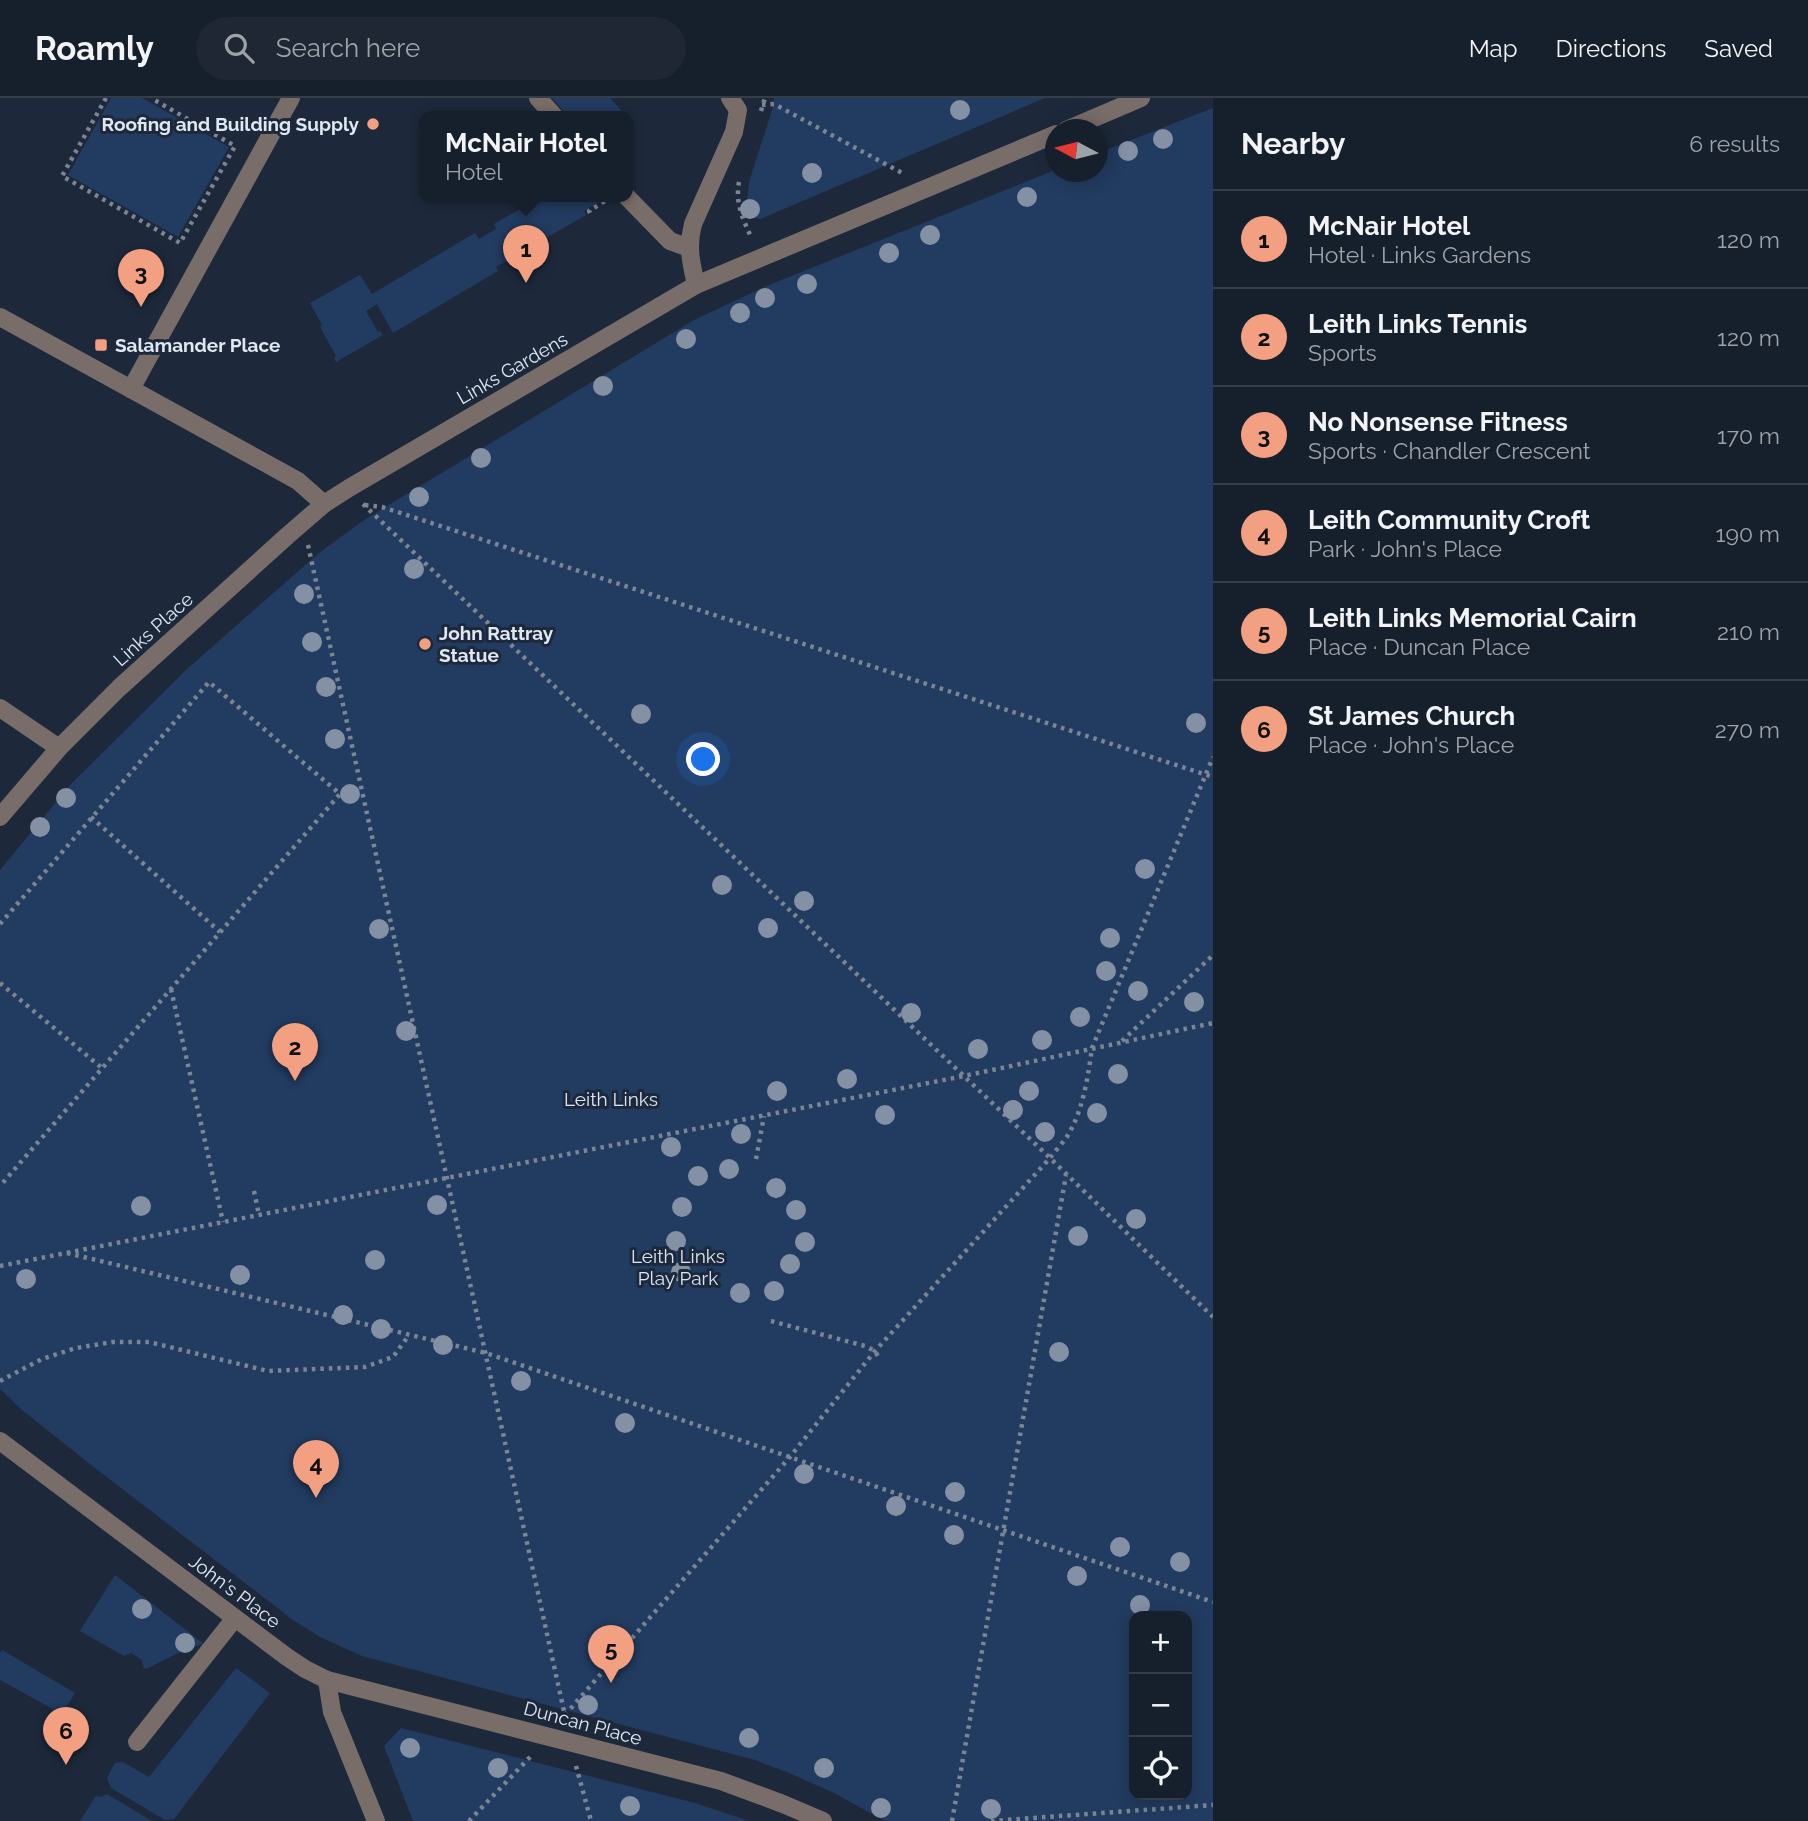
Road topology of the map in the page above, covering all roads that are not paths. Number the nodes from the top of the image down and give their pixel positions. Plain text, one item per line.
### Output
1 (291, 98) edge
2 (1141, 98) edge
3 (734, 104) edge
4 (1092, 119) edge
5 (1045, 138) edge
6 (632, 202) edge
7 (689, 248) junction
8 (696, 285) junction
9 (0, 317) edge
10 (131, 389) junction
11 (349, 488) joint
12 (324, 504) junction
13 (0, 708) edge
14 (59, 748) junction
15 (0, 817) edge
16 (0, 1441) edge
17 (236, 1618) junction
18 (327, 1679) junction
19 (137, 1742) dead end
20 (376, 1821) edge
21 (823, 1821) edge

1 - 10 street
2 - 4 street
3 - 7 street
5 - 8 street, Links Gardens
6 - 7 street
7 - 8 street
8 - 11 street, Links Gardens
9 - 10 street
10 - 12 street
11 - 12 street, Links Place
12 - 14 street, Links Place
13 - 14 street
14 - 15 street, Links Place
16 - 17 street, John's Place
17 - 18 street, John's Place
17 - 19 street
18 - 20 street
18 - 21 street, Duncan Place

